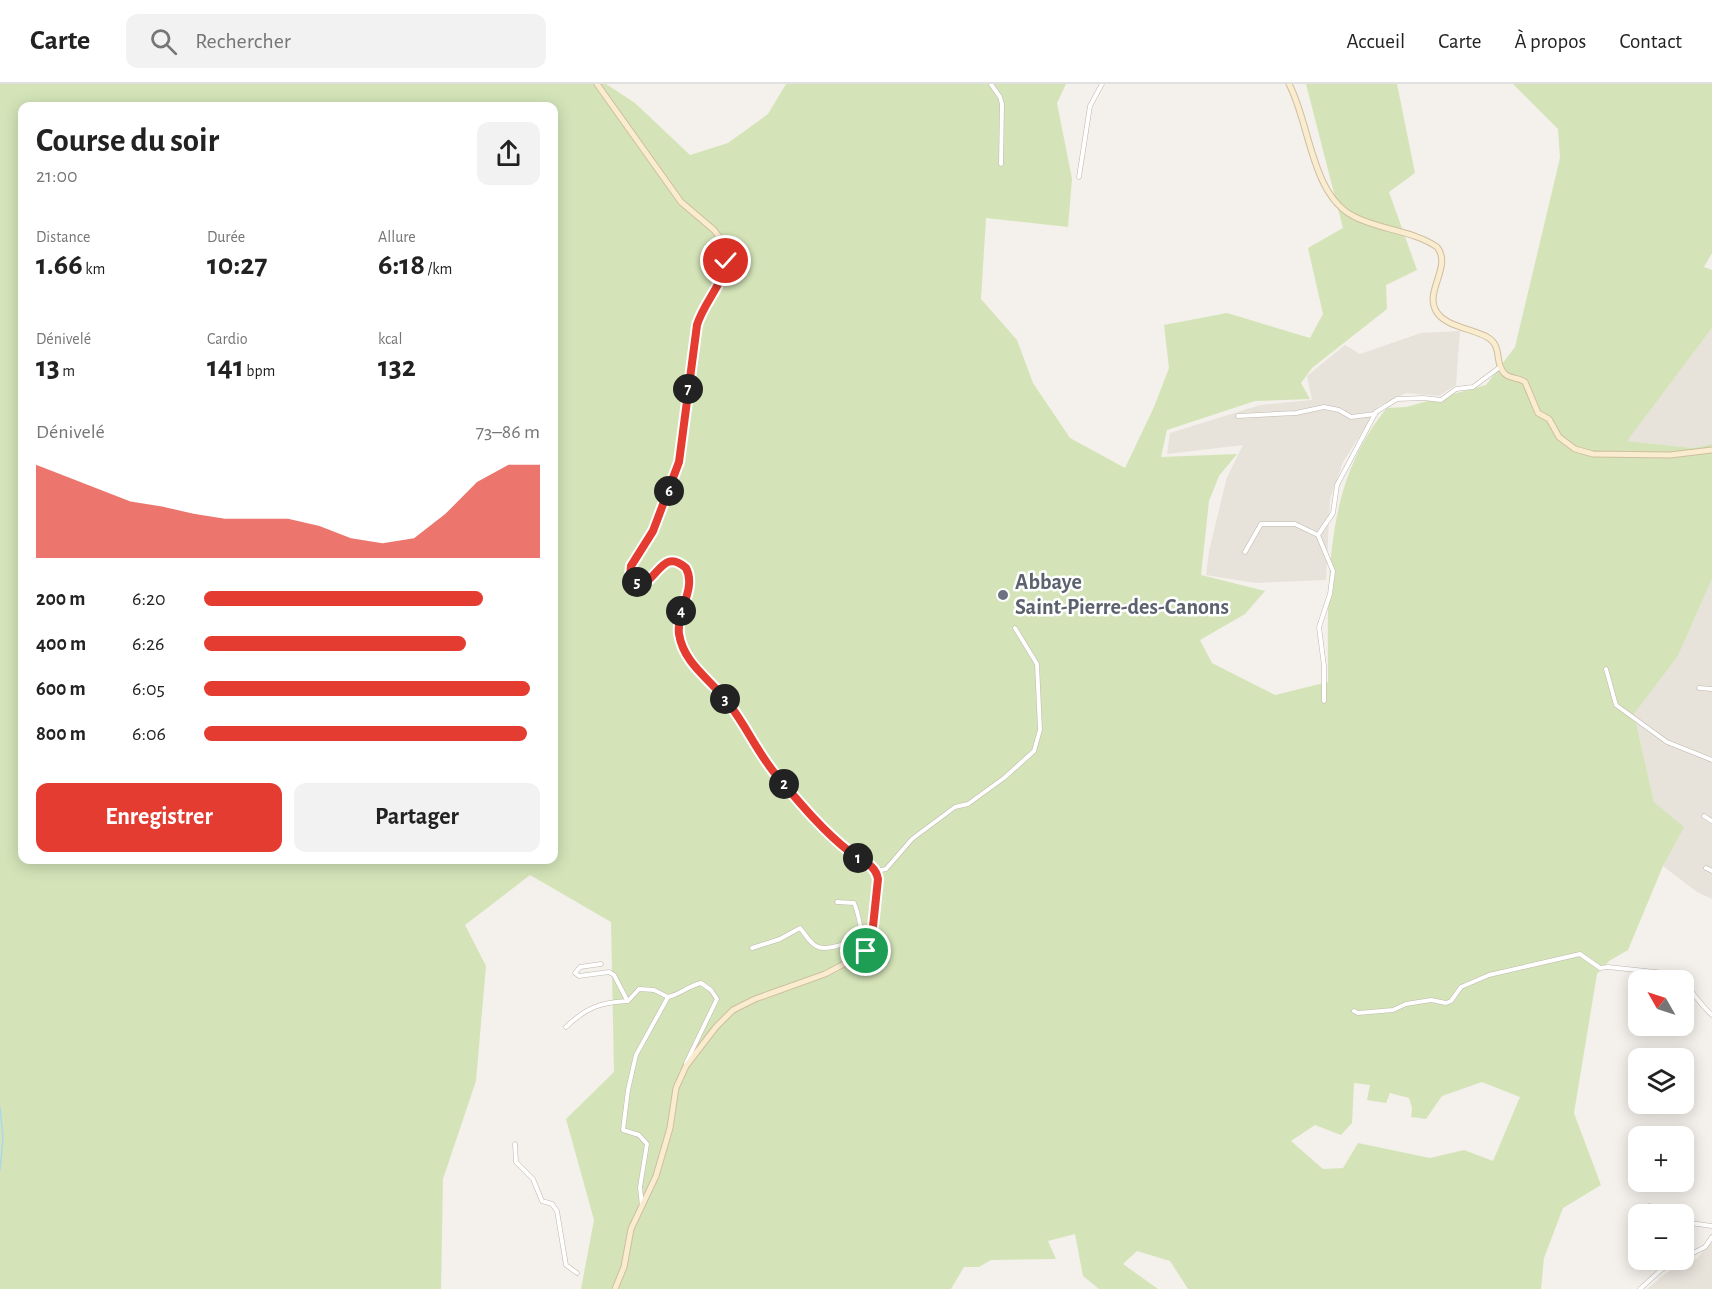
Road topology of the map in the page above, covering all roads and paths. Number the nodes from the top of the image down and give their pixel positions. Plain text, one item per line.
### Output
1 (597, 84) edge
2 (991, 84) edge
3 (1102, 84) edge
4 (1289, 84) edge
5 (1001, 164) dead end
6 (1079, 177) dead end
7 (1501, 367) junction
8 (1376, 414) junction
9 (1238, 416) dead end
10 (1712, 450) edge
11 (1318, 535) junction
12 (1245, 552) dead end
13 (1015, 628) dead end
14 (1606, 669) dead end
15 (1699, 688) dead end
16 (1712, 689) edge
17 (1324, 701) dead end
18 (1712, 753) edge
19 (1711, 760) edge
20 (1704, 816) dead end
21 (1712, 820) edge
22 (1706, 868) dead end
23 (876, 871) junction
24 (1712, 872) edge
25 (837, 902) dead end
26 (861, 935) junction
27 (869, 945) junction
28 (752, 948) dead end
29 (601, 964) dead end
30 (668, 997) junction
31 (628, 1001) junction
32 (1354, 1011) dead end
33 (1712, 1015) edge
34 (566, 1028) dead end
35 (686, 1066) junction
36 (515, 1144) dead end
37 (642, 1206) junction
38 (1694, 1224) edge
39 (1712, 1226) edge
40 (1712, 1237) edge
41 (1694, 1252) edge
42 (1661, 1270) edge
43 (577, 1273) dead end
44 (1640, 1288) edge
45 (615, 1289) edge

1 - 23 street
2 - 5 street
3 - 6 street
4 - 7 street
7 - 8 street
7 - 10 street
8 - 9 street
8 - 11 street
11 - 12 street
11 - 17 street
13 - 23 street
14 - 19 street
15 - 16 street
18 - 19 street
20 - 21 street
22 - 24 street
23 - 27 street
25 - 26 street
26 - 27 street
26 - 28 street
27 - 35 street
29 - 31 street
30 - 31 street
30 - 35 street
30 - 37 street
31 - 34 street
32 - 33 street
35 - 37 street
36 - 43 street
37 - 45 street
38 - 39 street
40 - 41 street
42 - 44 street

